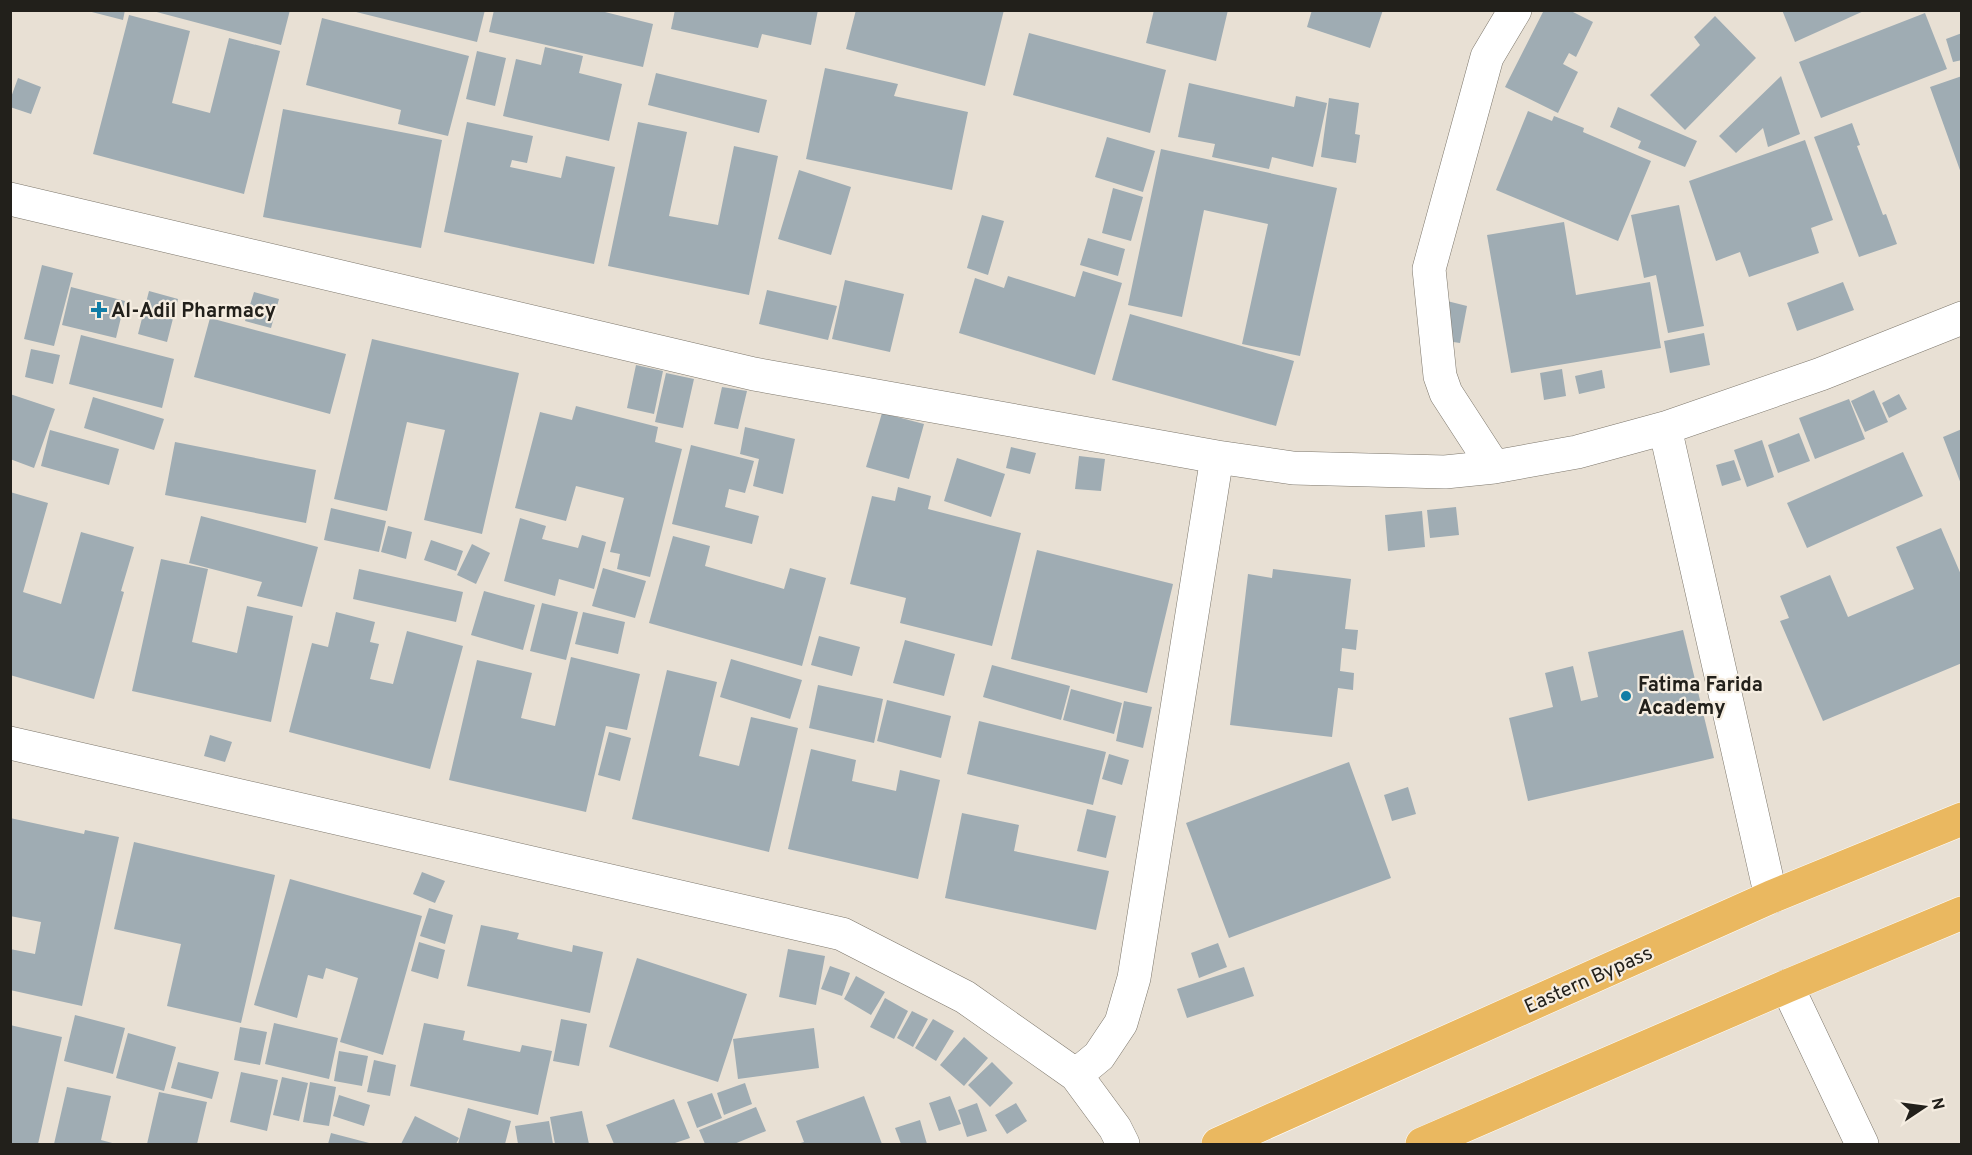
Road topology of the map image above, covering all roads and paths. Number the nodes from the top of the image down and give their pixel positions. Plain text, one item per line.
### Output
1 (1515, 10) edge
2 (10, 199) edge
3 (1962, 318) edge
4 (1665, 428) junction
5 (1216, 457) junction
6 (1494, 467) junction
7 (10, 743) edge
8 (1962, 819) edge
9 (1771, 897) junction
10 (1962, 913) edge
11 (1787, 986) junction
12 (1076, 1075) junction
13 (1123, 1144) edge
14 (1218, 1144) edge
15 (1422, 1144) edge
16 (1862, 1144) edge

1 - 6 street
2 - 5 street
3 - 4 street
4 - 6 street
4 - 9 street
5 - 6 street
5 - 12 street
7 - 12 street
8 - 9 highway, Eastern Bypass
9 - 14 highway, Eastern Bypass
10 - 11 highway
11 - 15 highway
11 - 16 street
12 - 13 street

